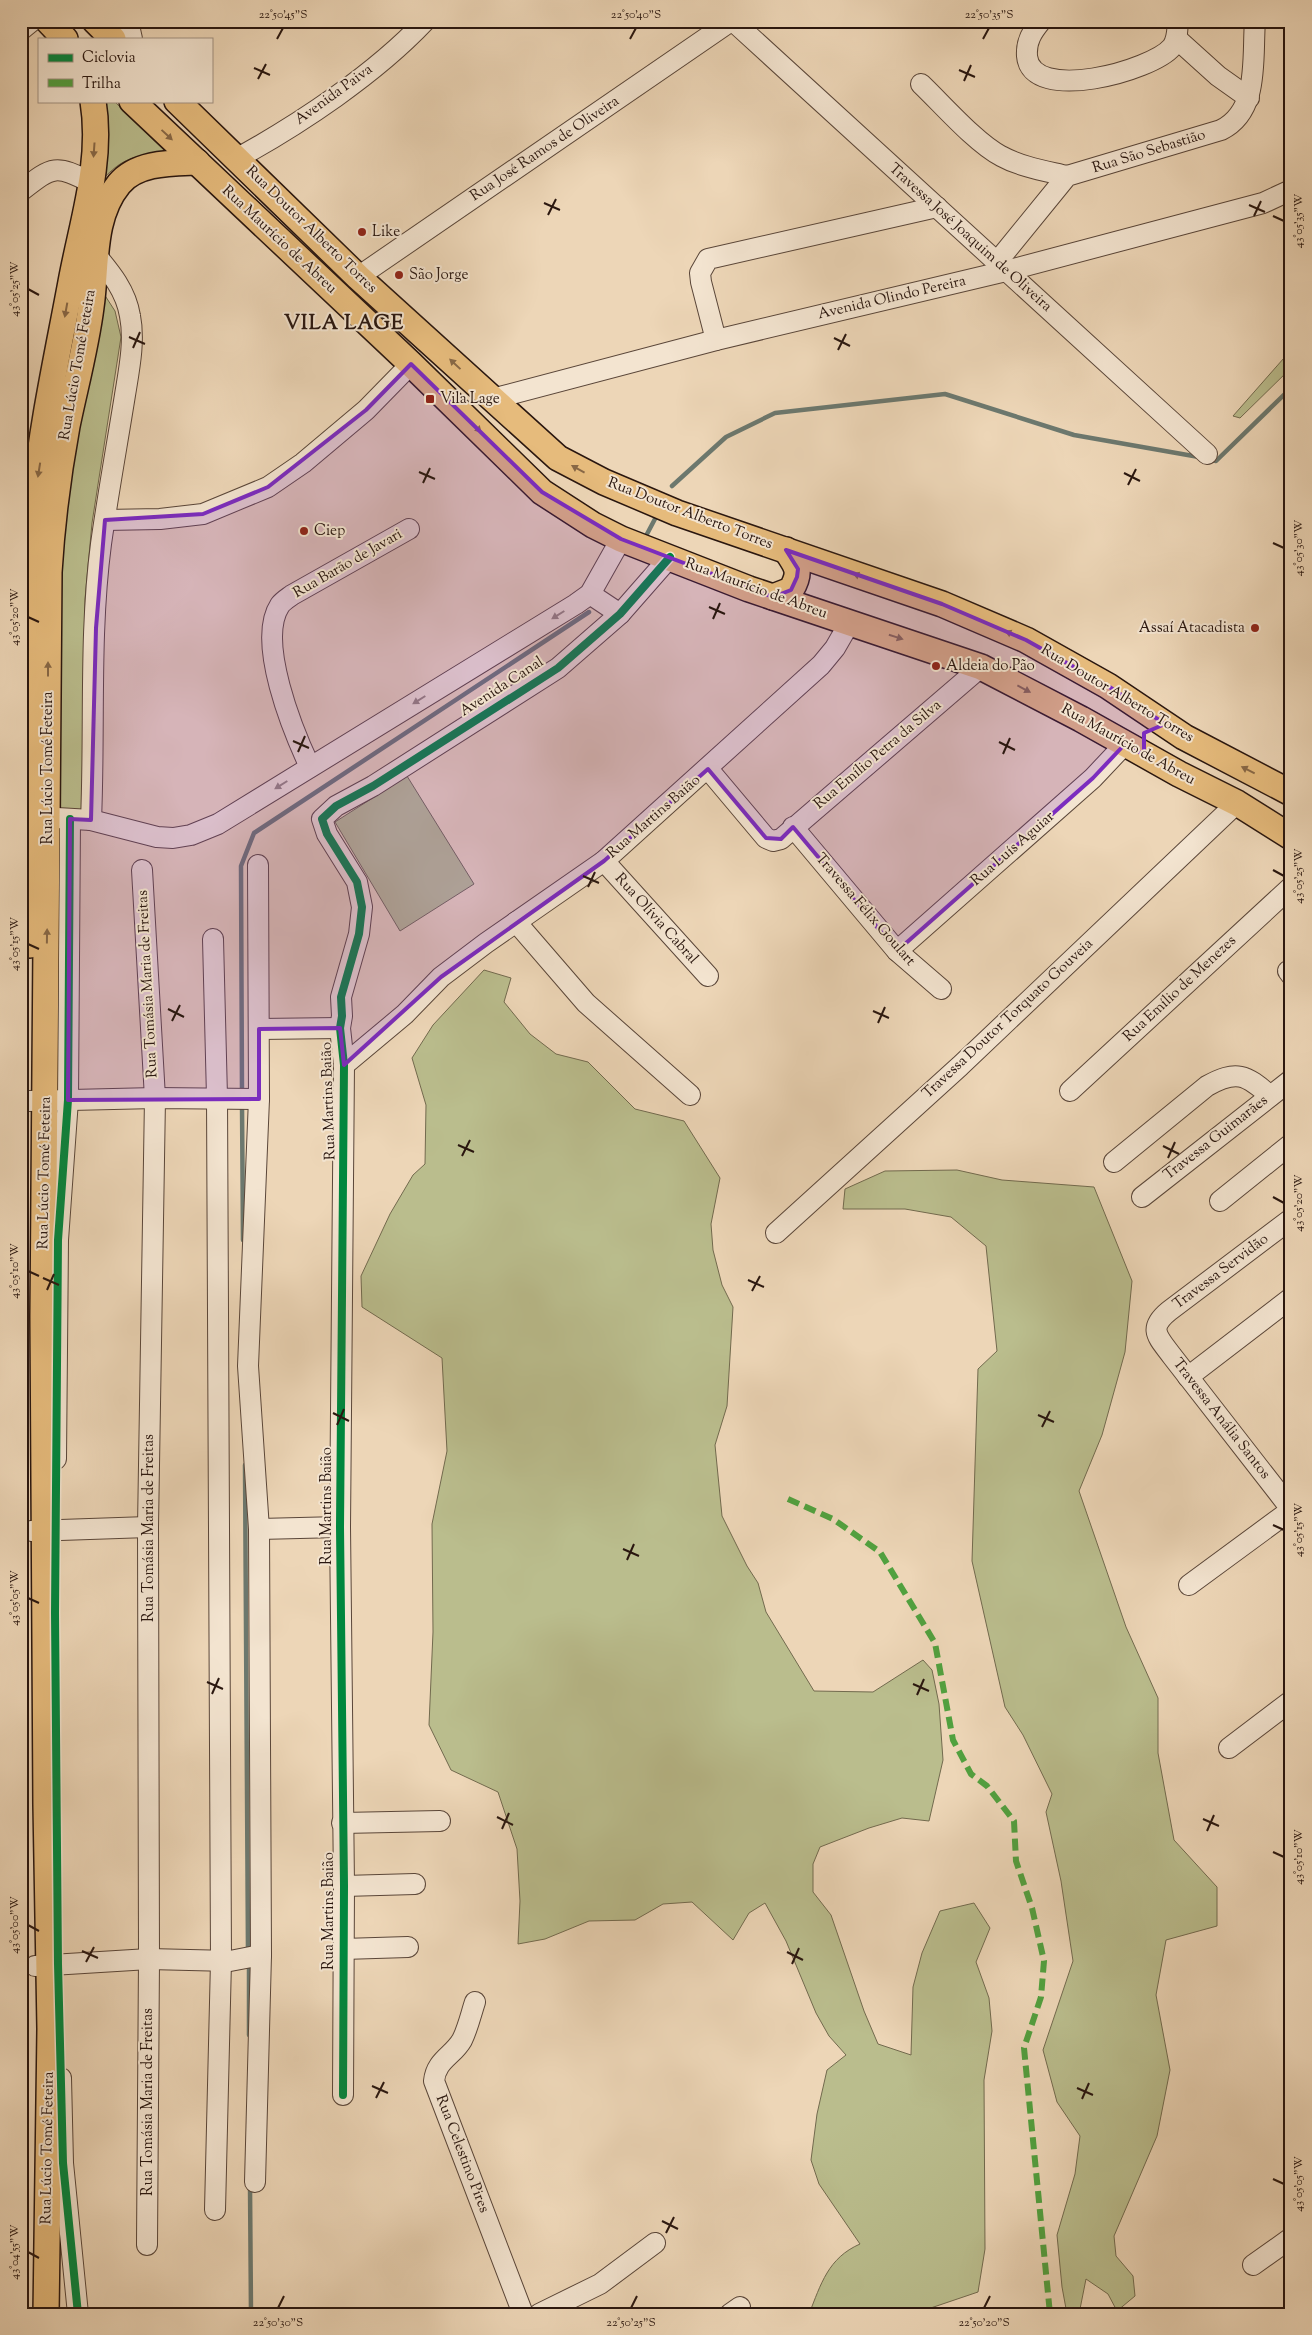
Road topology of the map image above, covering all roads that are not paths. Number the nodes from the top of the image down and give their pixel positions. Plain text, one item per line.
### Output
1 (32, 21) edge
2 (48, 21) edge
3 (95, 21) edge
4 (128, 21) edge
5 (425, 21) edge
6 (732, 21) edge
7 (1255, 21) edge
8 (1040, 22) edge
9 (21, 30) edge
10 (1177, 30) edge
11 (64, 38) edge
12 (112, 38) edge
13 (132, 38) edge
14 (921, 84) dead end
15 (1249, 98) junction
16 (92, 102) edge
17 (133, 102) edge
18 (178, 102) edge
19 (236, 159) junction
20 (197, 162) junction
21 (1067, 176) junction
22 (92, 183) junction
23 (1291, 190) edge
24 (21, 191) edge
25 (936, 207) junction
26 (95, 254) junction
27 (1002, 266) junction
28 (358, 277) junction
29 (716, 340) junction
30 (411, 364) junction
31 (492, 399) junction
32 (1206, 454) dead end
33 (36, 517) edge
34 (105, 520) junction
35 (408, 529) dead end
36 (621, 539) junction
37 (786, 550) junction
38 (670, 557) junction
39 (590, 594) junction
40 (773, 597) junction
41 (620, 614) junction
42 (850, 622) junction
43 (981, 667) junction
44 (1131, 700) junction
45 (1165, 724) junction
46 (1127, 745) junction
47 (310, 767) junction
48 (708, 769) junction
49 (1291, 793) edge
50 (1238, 803) junction
51 (328, 812) joint
52 (49, 818) junction
53 (91, 820) junction
54 (793, 827) junction
55 (1291, 838) edge
56 (604, 861) junction
57 (258, 865) dead end
58 (142, 870) dead end
59 (1291, 887) edge
60 (516, 922) junction
61 (213, 939) dead end
62 (897, 951) junction
63 (708, 976) dead end
64 (941, 989) dead end
65 (340, 1028) junction
66 (259, 1029) junction
67 (344, 1065) junction
68 (1291, 1080) edge
69 (1070, 1091) dead end
70 (690, 1095) dead end
71 (1270, 1096) junction
72 (154, 1098) junction
73 (236, 1098) junction
74 (48, 1100) junction
75 (1291, 1144) edge
76 (1114, 1162) dead end
77 (1142, 1197) dead end
78 (1220, 1201) dead end
79 (1291, 1219) edge
80 (776, 1233) dead end
81 (1291, 1298) edge
82 (1156, 1327) joint
83 (1188, 1377) junction
84 (1291, 1510) edge
85 (148, 1527) junction
86 (340, 1528) junction
87 (260, 1529) junction
88 (45, 1531) junction
89 (1188, 1585) dead end
90 (1291, 1701) edge
91 (1229, 1748) dead end
92 (440, 1821) dead end
93 (342, 1823) junction
94 (415, 1884) dead end
95 (344, 1886) junction
96 (408, 1947) dead end
97 (343, 1949) junction
98 (256, 1956) junction
99 (149, 1959) junction
100 (225, 1961) junction
101 (48, 1965) junction
102 (475, 2002) dead end
103 (343, 2095) dead end
104 (255, 2182) dead end
105 (215, 2210) dead end
106 (1291, 2238) edge
107 (655, 2242) dead end
108 (147, 2245) dead end
109 (1252, 2265) dead end
110 (34, 2314) edge
111 (46, 2314) edge
112 (78, 2314) edge
113 (523, 2314) edge
114 (539, 2314) edge

1 - 9 street
2 - 11 main road
3 - 12 main road
4 - 13 street
5 - 19 street, Avenida Paiva
6 - 25 street, Travessa José Joaquim de Oliveira
6 - 28 street, Rua José Ramos de Oliveira
7 - 15 street, Rua São Sebastião
8 - 10 street
10 - 15 street
14 - 21 street
15 - 21 street, Rua São Sebastião
16 -> 22 main road, Rua Lúcio Tomé Feteira
17 -> 20 main road, Rua Maurício de Abreu
18 - 19 main road, Rua Doutor Alberto Torres
19 - 28 main road, Rua Doutor Alberto Torres
20 - 26 main road, Rua Lúcio Tomé Feteira
20 - 30 main road, Rua Maurício de Abreu
21 - 27 street
22 - 24 street
22 -> 33 main road, Rua Lúcio Tomé Feteira
23 - 27 street, Avenida Olindo Pereira
25 - 27 street, Travessa José Joaquim de Oliveira
25 - 29 street
26 - 33 main road, Rua Lúcio Tomé Feteira
26 - 34 street
27 - 29 street, Avenida Olindo Pereira
27 - 32 street, Travessa José Joaquim de Oliveira
31 -> 28 main road, Rua Doutor Alberto Torres
29 - 31 street, Avenida Olindo Pereira
30 - 34 street
30 -> 36 main road, Rua Maurício de Abreu
37 -> 31 main road, Rua Doutor Alberto Torres
33 - 52 main road, Rua Lúcio Tomé Feteira
34 - 53 street
35 - 47 street, Rua Barão de Javari
36 - 38 main road, Rua Maurício de Abreu
36 - 39 street, Avenida Canal
37 - 40 main road
44 -> 37 main road, Rua Doutor Alberto Torres
38 - 40 main road, Rua Maurício de Abreu
38 - 41 street, Avenida Canal
39 - 41 street
39 -> 47 street, Avenida Canal
40 - 42 main road, Rua Maurício de Abreu
41 - 51 street, Avenida Canal
42 -> 43 main road, Rua Maurício de Abreu
42 - 48 street, Rua Martins Baião
43 -> 46 main road, Rua Maurício de Abreu
43 - 54 street, Rua Emílio Petra da Silva
44 - 45 main road, Rua Doutor Alberto Torres
44 - 46 main road
45 - 46 main road
49 -> 45 main road, Rua Doutor Alberto Torres
46 - 50 main road, Rua Maurício de Abreu
46 - 62 street, Rua Luís Aguiar
47 -> 53 street, Avenida Canal
48 - 54 street, Rua Emílio Petra da Silva
48 - 56 street, Rua Martins Baião
50 - 55 main road, Rua Maurício de Abreu
50 - 80 street, Travessa Doutor Torquato Gouveia
51 - 65 street, Rua Martins Baião
52 - 53 street, Avenida Canal
52 - 74 main road, Rua Lúcio Tomé Feteira
54 - 62 street, Travessa Félix Goulart
56 - 60 street, Rua Martins Baião
56 - 63 street, Rua Olívia Cabral
57 - 66 street
58 - 72 street, Rua Tomásia Maria de Freitas
59 - 69 street, Rua Emílio de Menezes
60 - 67 street, Rua Martins Baião
60 - 70 street
61 - 73 street
62 - 64 street, Travessa Félix Goulart
65 - 66 street, Rua Martins Baião
65 - 67 street, Rua Martins Baião
66 - 73 street
67 - 86 street, Rua Martins Baião
68 - 71 street, Travessa Guimarães
71 - 76 street
71 - 77 street, Travessa Guimarães
72 - 73 street, Rua Tomásia Maria de Freitas
72 - 74 street, Rua Tomásia Maria de Freitas
72 - 85 street, Rua Tomásia Maria de Freitas
73 - 87 street
73 - 100 street
74 - 88 main road, Rua Lúcio Tomé Feteira
75 - 78 street
79 - 82 street, Travessa Servidão
81 - 83 street
82 - 83 street, Travessa Anália Santos
83 - 84 street, Travessa Anália Santos
84 - 89 street
85 - 88 street
85 - 99 street, Rua Tomásia Maria de Freitas
86 - 87 street, Rua Martins Baião
86 - 93 street, Rua Martins Baião
87 - 98 street
88 - 101 main road, Rua Lúcio Tomé Feteira
90 - 91 street
92 - 93 street
93 - 95 street, Rua Martins Baião
94 - 95 street
95 - 97 street, Rua Martins Baião
96 - 97 street
97 - 103 street, Rua Martins Baião
98 - 100 street
98 - 104 street
99 - 100 street
99 - 101 street
99 - 108 street, Rua Tomásia Maria de Freitas
100 - 105 street
101 - 110 main road, Rua Lúcio Tomé Feteira
101 - 111 main road, Rua Lúcio Tomé Feteira
101 - 112 street
102 - 113 street, Rua Celestino Pires
106 - 109 street
107 - 114 street

